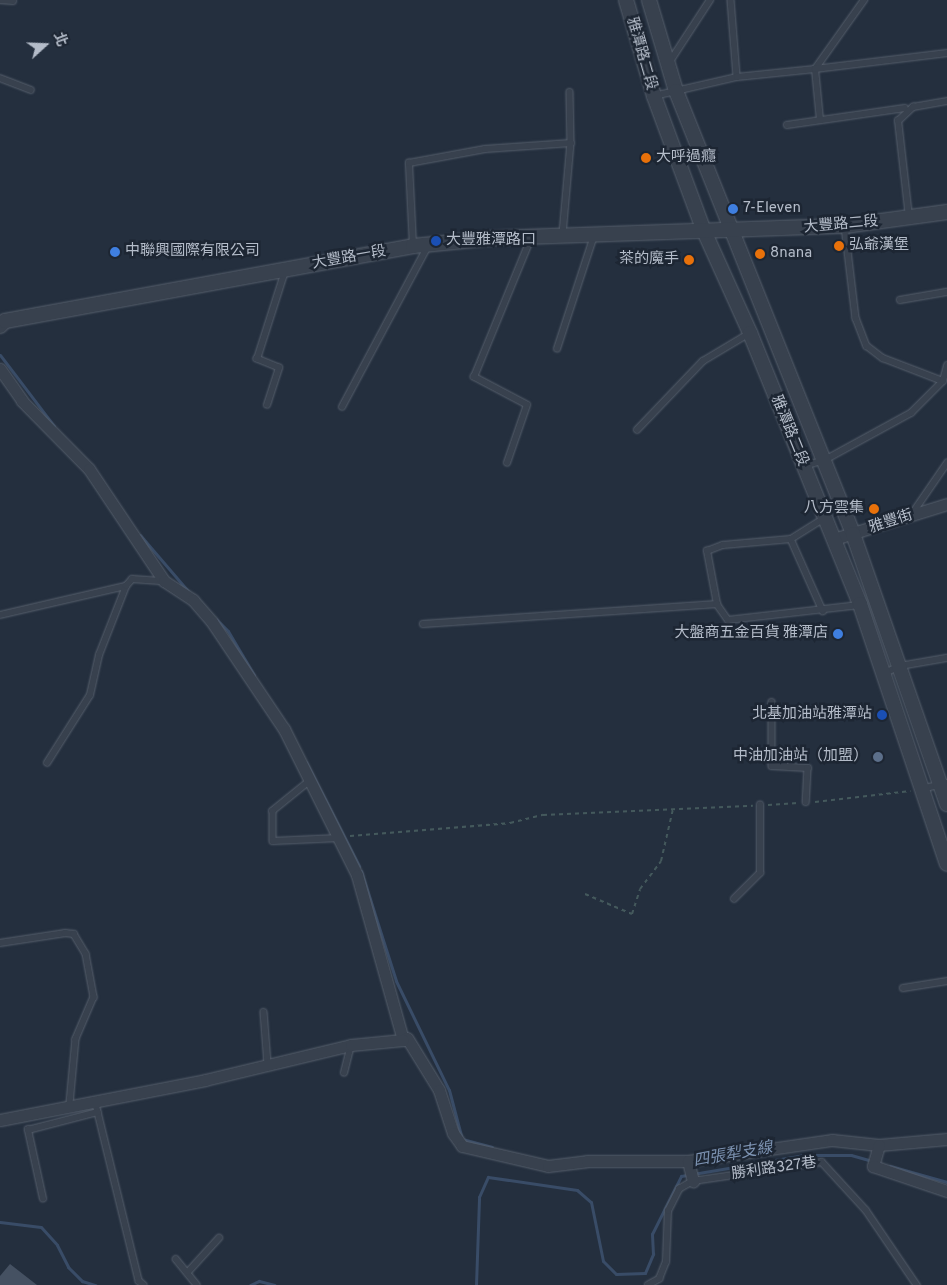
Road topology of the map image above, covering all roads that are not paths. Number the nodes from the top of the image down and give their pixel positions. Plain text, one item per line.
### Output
1 (0, 0) edge
2 (626, 0) edge
3 (648, 0) edge
4 (710, 0) edge
5 (732, 0) edge
6 (864, 0) edge
7 (13, 1) edge
8 (947, 53) edge
9 (668, 65) junction
10 (815, 69) junction
11 (737, 77) junction
12 (0, 78) edge
13 (31, 90) dead end
14 (676, 91) junction
15 (570, 92) dead end
16 (654, 96) junction
17 (947, 101) edge
18 (905, 108) dead end
19 (820, 120) junction
20 (787, 125) dead end
21 (571, 143) junction
22 (947, 212) edge
23 (909, 217) junction
24 (845, 226) junction
25 (733, 231) junction
26 (704, 232) junction
27 (595, 234) junction
28 (563, 235) junction
29 (532, 236) junction
30 (429, 244) junction
31 (413, 246) junction
32 (286, 269) junction
33 (947, 292) edge
34 (900, 300) dead end
35 (0, 326) edge
36 (750, 333) junction
37 (557, 349) dead end
38 (947, 366) edge
39 (0, 369) edge
40 (943, 381) junction
41 (267, 405) dead end
42 (342, 407) dead end
43 (637, 430) dead end
44 (825, 460) junction
45 (507, 463) dead end
46 (947, 463) edge
47 (804, 466) junction
48 (947, 504) edge
49 (911, 516) junction
50 (825, 518) junction
51 (853, 534) junction
52 (791, 539) junction
53 (834, 539) junction
54 (164, 581) junction
55 (126, 586) junction
56 (717, 604) junction
57 (860, 604) junction
58 (823, 611) junction
59 (0, 615) edge
60 (424, 624) dead end
61 (947, 658) edge
62 (900, 666) junction
63 (885, 673) junction
64 (772, 702) dead end
65 (47, 763) dead end
66 (311, 780) junction
67 (943, 783) edge
68 (919, 789) junction
69 (806, 802) road end
70 (947, 804) edge
71 (760, 805) road end
72 (341, 838) junction
73 (947, 864) edge
74 (734, 899) dead end
75 (0, 943) edge
76 (947, 981) edge
77 (903, 988) dead end
78 (264, 1012) dead end
79 (403, 1040) junction
80 (351, 1045) junction
81 (268, 1064) junction
82 (344, 1073) dead end
83 (95, 1100) junction
84 (70, 1104) junction
85 (98, 1112) junction
86 (0, 1120) edge
87 (947, 1139) edge
88 (879, 1145) junction
89 (688, 1161) junction
90 (693, 1181) junction
91 (947, 1191) edge
92 (43, 1199) dead end
93 (219, 1238) dead end
94 (176, 1259) dead end
95 (188, 1272) junction
96 (144, 1285) edge
97 (197, 1285) edge
98 (648, 1285) edge
99 (917, 1285) edge

1 - 7 lane
2 - 16 street, 雅潭路二段
3 - 9 street, 雅潭路二段
4 - 9 lane
5 - 11 lane
6 - 10 lane
8 - 10 lane
9 - 14 street, 雅潭路二段
10 - 11 lane
10 - 19 lane
11 - 14 lane
12 - 13 lane
14 - 16 lane
14 - 25 street, 雅潭路二段
15 - 21 lane
16 - 26 street, 雅潭路二段
17 - 23 lane
18 - 19 lane
19 - 20 lane
21 - 28 lane
21 - 31 lane
22 - 23 street, 大豐路二段
23 - 24 street, 大豐路二段
24 - 25 street, 大豐路二段
24 - 40 lane
25 - 26 street, 大豐路二段
25 - 44 street, 雅潭路二段
26 - 27 street, 大豐路一段
26 - 36 street, 雅潭路二段
27 - 28 street, 大豐路一段
27 - 37 lane
28 - 29 street, 大豐路一段
29 - 30 street, 大豐路一段
29 - 45 lane
30 - 31 street, 大豐路一段
30 - 42 lane
31 - 32 street, 大豐路一段
32 - 35 street, 大豐路一段
32 - 41 lane
33 - 34 lane
36 - 43 lane
36 - 47 street, 雅潭路二段
38 - 40 lane
39 - 54 street
40 - 44 lane
44 - 47 lane
44 - 51 street, 雅潭路二段
46 - 49 lane
47 - 50 street, 雅潭路二段
48 - 49 street, 雅豐街
49 - 51 street, 雅豐街
50 - 52 lane
50 - 53 street, 雅潭路二段
51 - 53 street, 雅豐街
51 - 62 street, 雅潭路二段
52 - 56 lane
52 - 58 lane
53 - 57 street, 雅潭路二段
54 - 55 lane
54 - 66 street
55 - 59 lane
55 - 65 lane
56 - 58 lane
56 - 60 lane
57 - 58 lane
57 - 63 street, 雅潭路二段
61 - 62 lane
62 - 63 lane
62 - 67 street, 雅潭路二段
63 - 68 street, 雅潭路二段
64 - 69 lane
66 - 72 street
66 - 72 lane
67 - 68 lane
67 - 70 street, 雅潭路二段
68 - 73 street, 雅潭路二段
71 - 74 lane
72 - 79 street
75 - 84 lane
76 - 77 lane
78 - 81 lane
79 - 80 street
79 - 89 street
80 - 81 street
80 - 82 lane
81 - 83 street
83 - 84 street
83 - 85 lane
84 - 86 street
85 - 92 lane
85 - 96 lane
87 - 88 street
88 - 89 street
88 - 91 street
89 - 90 street
90 - 98 lane
90 - 99 lane, 勝利路327巷
93 - 95 lane
94 - 95 lane
95 - 97 lane

